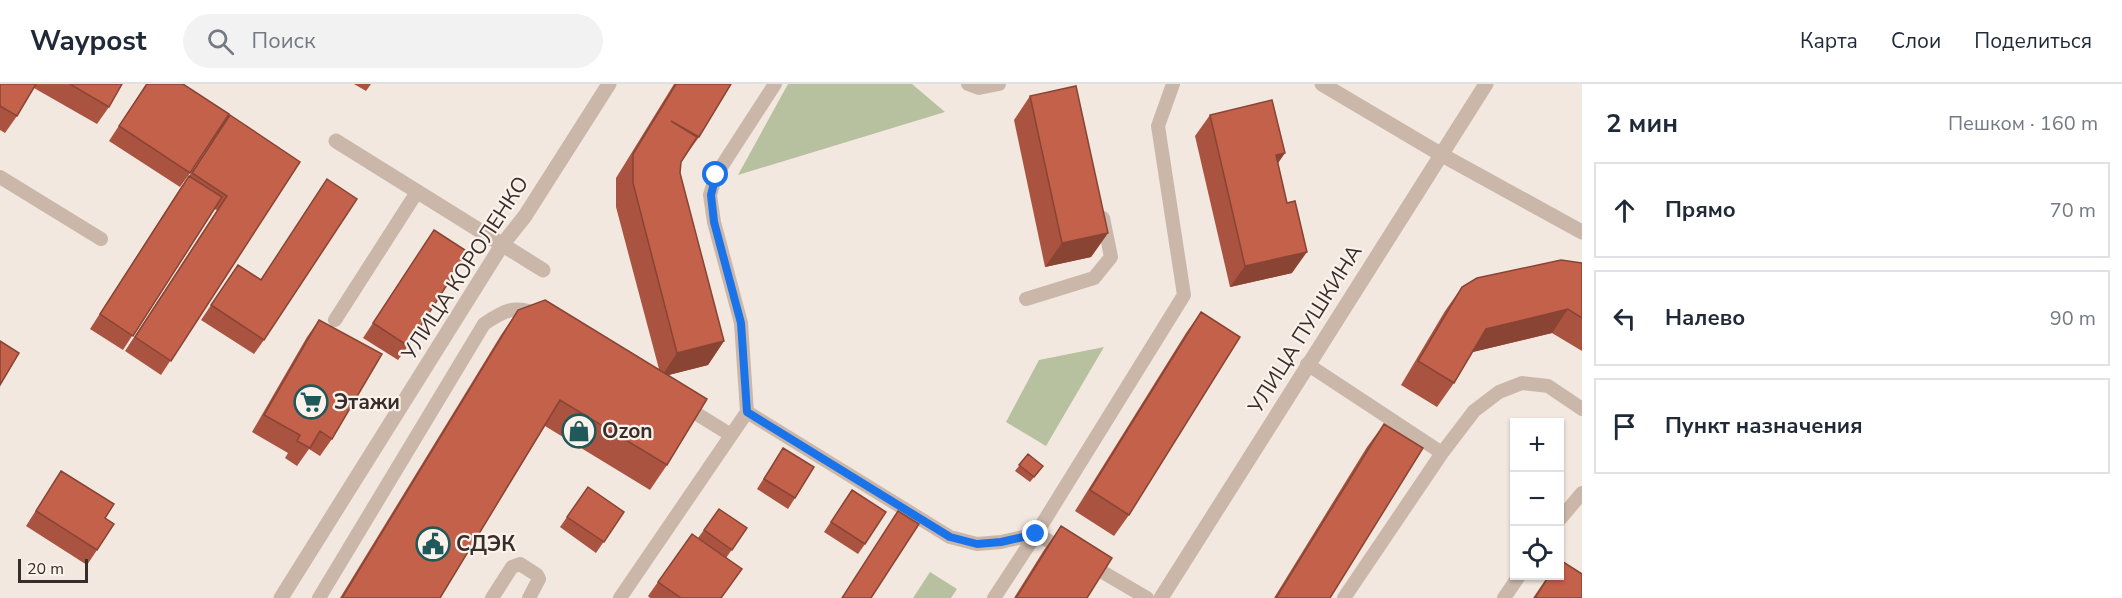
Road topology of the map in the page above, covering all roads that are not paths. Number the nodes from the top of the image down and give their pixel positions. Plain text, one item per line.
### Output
1 (609, 84) edge
2 (775, 84) edge
3 (968, 84) edge
4 (999, 84) edge
5 (1173, 84) edge
6 (1322, 84) edge
7 (1486, 84) edge
8 (336, 141) dead end
9 (1442, 155) junction
10 (0, 177) edge
11 (417, 192) junction
12 (1099, 199) edge
13 (1582, 232) edge
14 (101, 239) dead end
15 (502, 245) junction
16 (543, 270) dead end
17 (1026, 299) dead end
18 (335, 320) dead end
19 (549, 321) edge
20 (1307, 364) junction
21 (670, 397) edge
22 (1582, 409) edge
23 (747, 412) junction
24 (731, 435) junction
25 (1442, 453) junction
26 (1582, 493) edge
27 (1564, 514) edge
28 (1036, 534) junction
29 (1516, 580) edge
30 (1125, 592) edge
31 (281, 598) edge
32 (319, 598) edge
33 (492, 598) edge
34 (530, 598) edge
35 (620, 598) edge
36 (994, 598) edge
37 (1147, 598) edge
38 (1161, 598) edge
39 (1344, 598) edge
40 (1504, 598) edge

1 - 15 street, УЛИЦА КОРОЛЕНКО
2 - 23 lane
3 - 4 lane
5 - 28 lane
6 - 9 street
7 - 9 street, УЛИЦА ПУШКИНА
8 - 11 street
9 - 13 street
9 - 20 street, УЛИЦА ПУШКИНА
10 - 14 lane
11 - 15 street
11 - 18 lane
12 - 17 lane
15 - 16 street
15 - 31 street, УЛИЦА КОРОЛЕНКО
19 - 32 lane
20 - 25 lane
20 - 38 street, УЛИЦА ПУШКИНА
21 - 24 lane
22 - 25 lane
23 - 24 lane
23 - 28 lane
24 - 35 lane
25 - 39 lane
26 - 27 lane
28 - 30 lane
28 - 36 lane
29 - 40 lane
30 - 37 lane
33 - 34 lane

